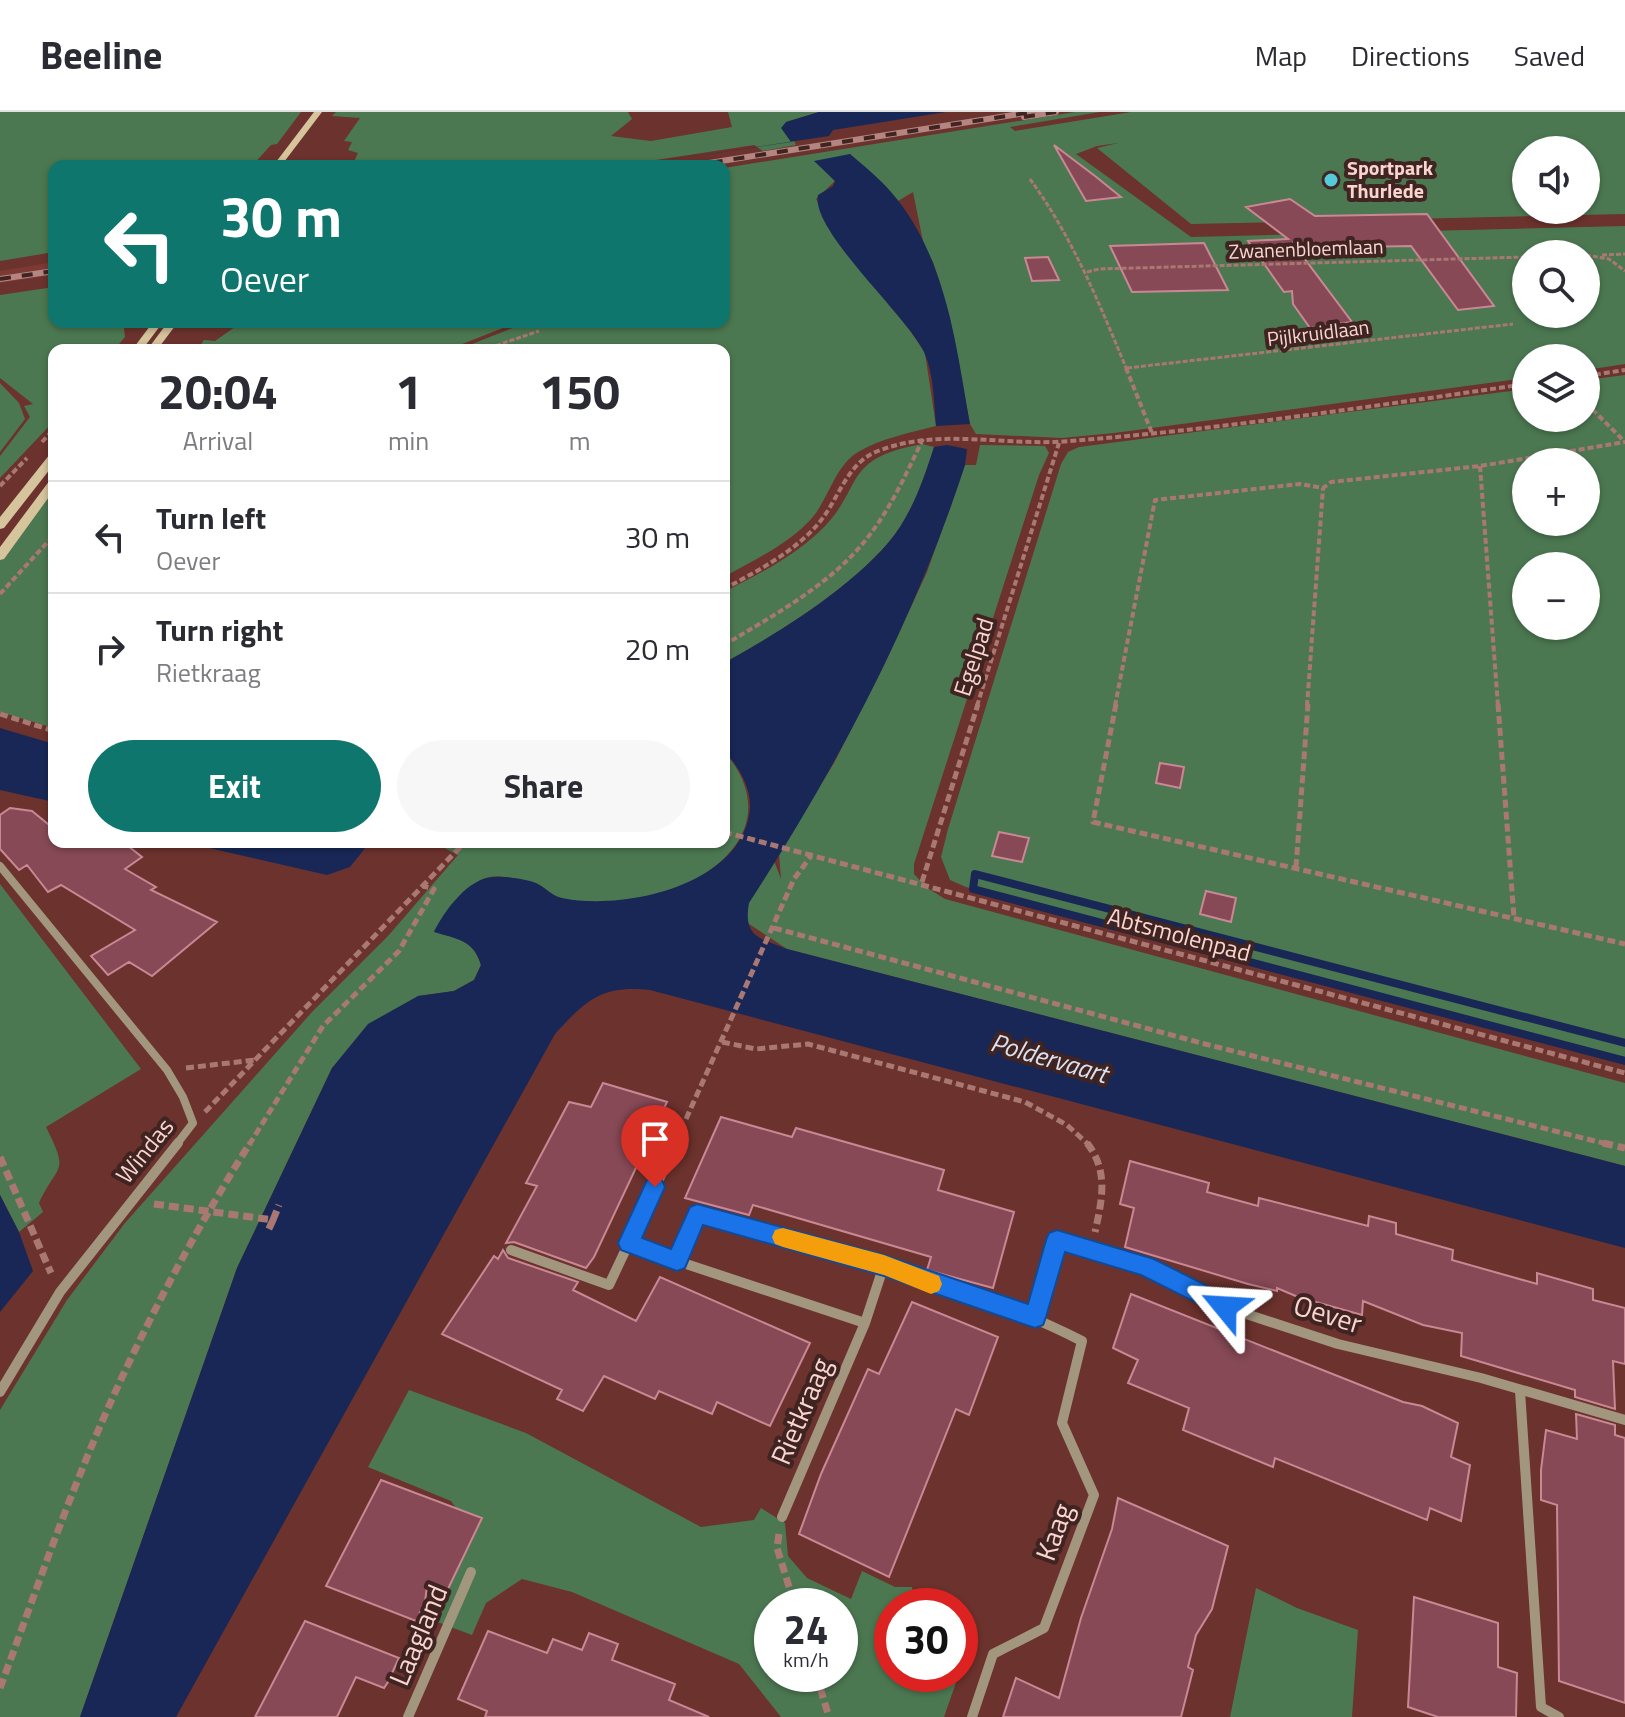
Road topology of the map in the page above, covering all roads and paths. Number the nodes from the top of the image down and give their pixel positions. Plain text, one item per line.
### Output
1 (318, 112) edge
2 (330, 112) edge
3 (282, 160) edge
4 (294, 160) edge
5 (1030, 179) dead end
6 (1625, 254) edge
7 (1600, 255) edge
8 (1512, 257) edge
9 (1600, 257) edge
10 (1625, 271) edge
11 (1087, 272) junction
12 (1512, 324) edge
13 (539, 331) dead end
14 (501, 344) edge
15 (1127, 368) junction
16 (1625, 370) edge
17 (1600, 374) edge
18 (1512, 386) edge
19 (1600, 417) edge
20 (1152, 433) junction
21 (923, 439) junction
22 (1625, 442) edge
23 (1059, 443) junction
24 (48, 464) edge
25 (1480, 466) junction
26 (1323, 488) junction
27 (48, 490) edge
28 (0, 525) edge
29 (48, 542) edge
30 (0, 556) edge
31 (730, 586) edge
32 (0, 594) edge
33 (730, 641) edge
34 (2, 715) edge
35 (48, 729) edge
36 (730, 834) edge
37 (459, 848) edge
38 (811, 856) junction
39 (0, 866) edge
40 (1296, 867) junction
41 (922, 882) junction
42 (423, 886) junction
43 (1514, 918) junction
44 (774, 928) junction
45 (1625, 944) edge
46 (722, 1042) junction
47 (256, 1060) junction
48 (167, 1070) junction
49 (1625, 1073) edge
50 (193, 1123) junction
51 (681, 1131) joint
52 (1625, 1148) edge
53 (0, 1157) edge
54 (130, 1202) junction
55 (279, 1205) dead end
56 (209, 1209) junction
57 (273, 1220) junction
58 (267, 1233) dead end
59 (629, 1243) junction
60 (1092, 1249) junction
61 (511, 1250) dead end
62 (677, 1261) junction
63 (884, 1265) junction
64 (60, 1292) junction
65 (1035, 1317) junction
66 (865, 1323) junction
67 (1520, 1391) junction
68 (0, 1392) edge
69 (1625, 1420) edge
70 (782, 1517) joint
71 (471, 1572) dead end
72 (789, 1588) edge
73 (0, 1688) edge
74 (821, 1692) edge
75 (408, 1717) edge
76 (829, 1717) edge
77 (972, 1717) edge
78 (1559, 1717) edge

1 - 3 main road
2 - 4 main road
5 - 11 path
6 - 7 path
8 - 11 path, Zwanenbloemlaan
9 - 10 path
11 - 15 path
12 - 15 path, Pijlkruidlaan
13 - 14 path
15 - 20 path
16 - 17 path
18 - 20 path
19 - 22 path
20 - 23 path
21 - 23 path
21 - 31 path
21 - 33 path
22 - 25 path
23 - 41 path, Egelpad
24 - 28 main road
25 - 26 path
25 - 43 path
26 - 40 path
26 - 40 path
27 - 30 main road
29 - 32 path
34 - 35 path
36 - 38 path, Abtsmolenpad
37 - 42 path
38 - 41 path, Abtsmolenpad
38 - 44 path
39 - 48 street, Windas
40 - 43 path
41 - 49 path, Abtsmolenpad
42 - 47 path
42 - 56 path
43 - 45 path
44 - 46 path
44 - 52 path
46 - 51 path
46 - 60 path
47 - 48 path
47 - 50 path
48 - 50 street, Windas
50 - 54 street, Windas
51 - 59 street
53 - 64 path
54 - 56 path
54 - 64 street, Windas
55 - 57 path
56 - 57 path
56 - 73 path
57 - 58 path
59 - 61 street
59 - 62 street
60 - 65 street, Oever
60 - 67 street, Oever
62 - 63 street
62 - 66 street
63 - 65 street
63 - 66 street, Rietkraag
64 - 68 street, Windas
65 - 77 street, Kaag
66 - 70 street, Rietkraag
67 - 69 street, Oever
67 - 78 street
70 - 72 path
71 - 75 street, Laagland
74 - 76 path

